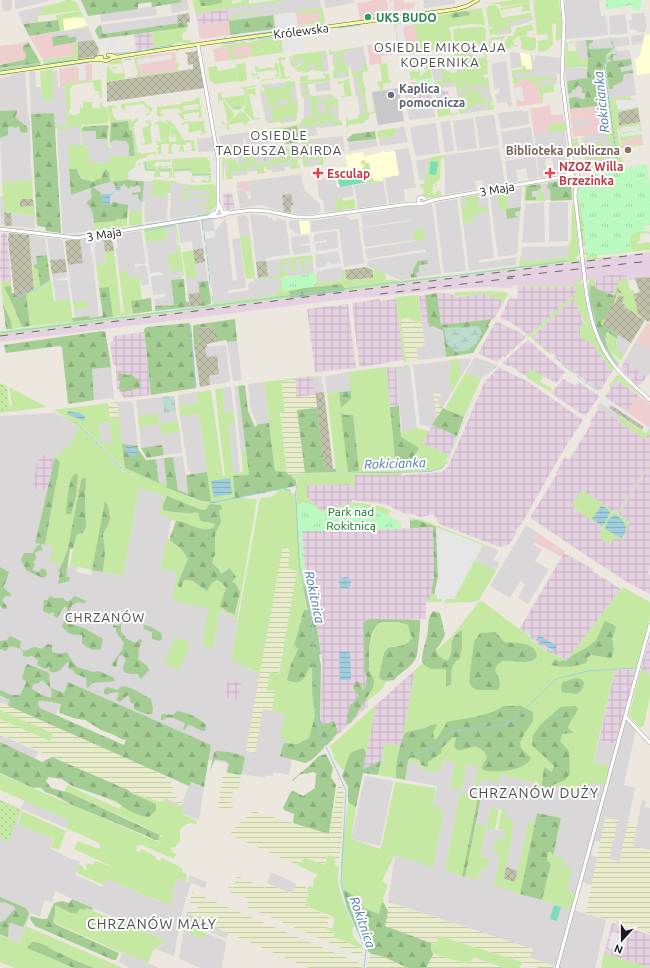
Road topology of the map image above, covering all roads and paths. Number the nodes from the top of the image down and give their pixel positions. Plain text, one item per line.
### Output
1 (478, 0) edge
2 (562, 0) edge
3 (198, 45) junction
4 (108, 57) junction
5 (102, 58) junction
6 (0, 73) edge
7 (574, 175) junction
8 (218, 199) junction
9 (419, 201) junction
10 (424, 201) junction
11 (217, 213) junction
12 (222, 213) junction
13 (0, 229) edge
14 (650, 400) edge
15 (650, 625) edge
16 (625, 716) junction
17 (650, 743) edge
18 (557, 968) edge

1 - 3 main road, Królewska
2 - 7 street
3 - 4 main road, Królewska
3 - 8 street
4 - 5 main road
4 - 5 main road
5 - 6 main road
7 - 10 street, 3 Maja
7 - 14 street, bridge
8 - 11 street
8 - 12 street
9 - 10 street
9 - 10 street
9 - 12 street, 3 Maja
11 - 12 street, 3 Maja
11 - 12 street, 3 Maja
11 - 13 street, 3 Maja
15 - 16 street
16 - 17 street
16 - 18 street

